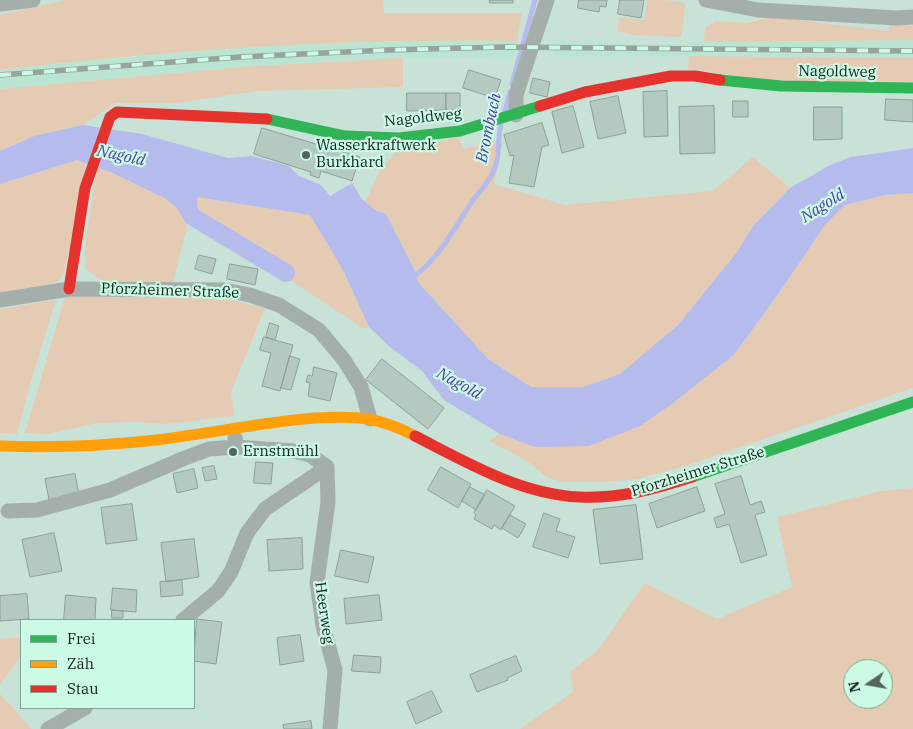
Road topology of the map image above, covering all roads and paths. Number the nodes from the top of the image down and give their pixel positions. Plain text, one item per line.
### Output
1 (33, 0) edge
2 (547, 0) edge
3 (706, 0) edge
4 (0, 4) edge
5 (913, 17) edge
6 (913, 88) edge
7 (513, 115) junction
8 (69, 289) junction
9 (0, 300) edge
10 (913, 402) edge
11 (370, 419) junction
12 (233, 428) junction
13 (0, 446) edge
14 (237, 447) junction
15 (327, 467) junction
16 (8, 511) dead end
17 (184, 619) edge
18 (83, 709) edge
19 (48, 729) edge
20 (330, 729) edge

1 - 4 street
2 - 7 street
3 - 5 street
6 - 7 street, Nagoldweg
7 - 8 street, Nagoldweg
8 - 9 street, Pforzheimer Straße
8 - 11 street, Pforzheimer Straße
10 - 11 street, Pforzheimer Straße
11 - 12 street, Pforzheimer Straße
12 - 13 street, Pforzheimer Straße
12 - 14 street
14 - 15 street
14 - 16 street
15 - 17 street
15 - 20 street, Heerweg
18 - 19 street

